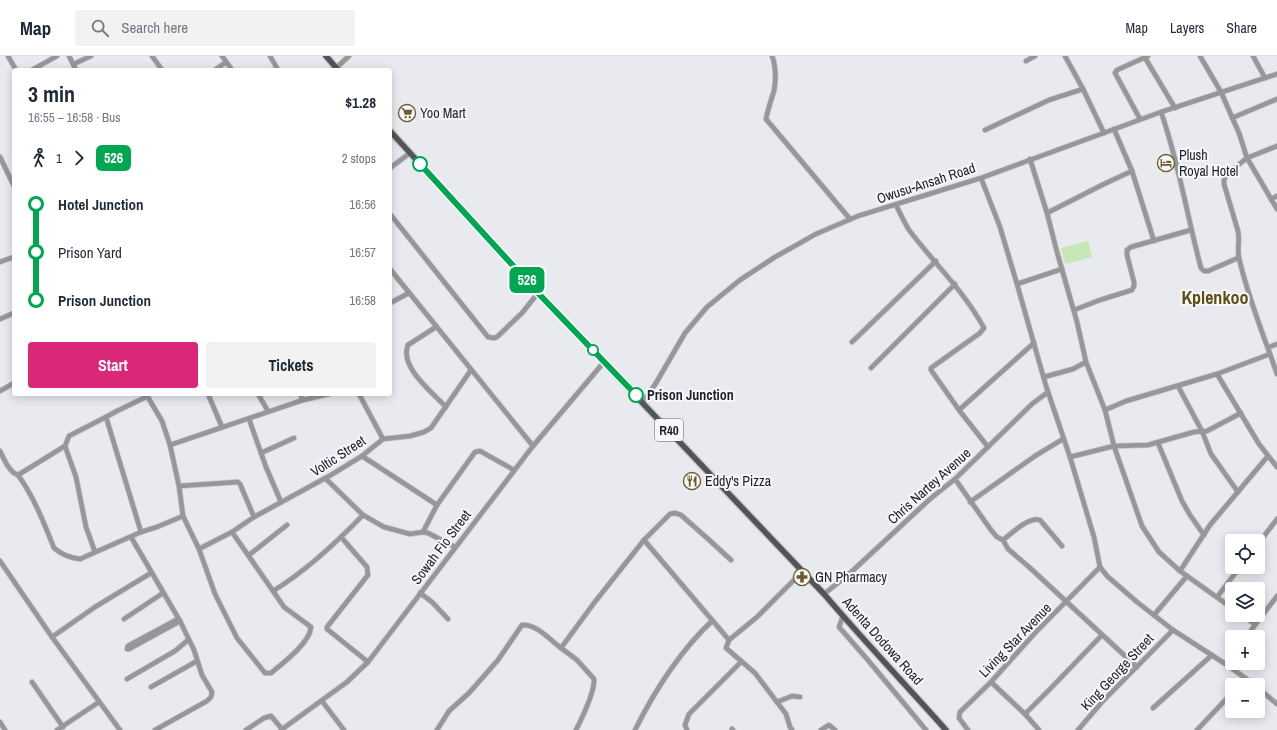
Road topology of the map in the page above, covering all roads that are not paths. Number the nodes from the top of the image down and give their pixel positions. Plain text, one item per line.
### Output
1 (8, 56) edge
2 (57, 56) edge
3 (69, 56) edge
4 (91, 56) edge
5 (152, 56) edge
6 (222, 56) edge
7 (270, 56) edge
8 (326, 56) edge
9 (349, 56) edge
10 (772, 56) edge
11 (1035, 56) edge
12 (1064, 56) edge
13 (1146, 56) edge
14 (1200, 56) edge
15 (1253, 56) edge
16 (1026, 61) dead end
17 (226, 62) junction
18 (74, 64) junction
19 (15, 68) edge
20 (36, 68) edge
21 (75, 68) edge
22 (161, 68) edge
23 (218, 68) edge
24 (230, 68) edge
25 (277, 68) edge
26 (336, 68) edge
27 (338, 68) edge
28 (1277, 74) edge
29 (1265, 78) junction
30 (1083, 89) junction
31 (1222, 92) junction
32 (1277, 99) edge
33 (1175, 108) junction
34 (1161, 112) junction
35 (1232, 118) junction
36 (1140, 120) junction
37 (1114, 129) junction
38 (985, 130) dead end
39 (1104, 132) junction
40 (392, 133) edge
41 (1277, 146) edge
42 (410, 153) junction
43 (0, 157) edge
44 (1248, 158) junction
45 (1030, 159) junction
46 (392, 166) edge
47 (1132, 171) junction
48 (981, 178) junction
49 (12, 182) edge
50 (1277, 196) edge
51 (1271, 199) junction
52 (896, 205) junction
53 (1277, 210) edge
54 (1047, 213) junction
55 (392, 217) edge
56 (850, 219) junction
57 (1191, 230) junction
58 (1154, 241) junction
59 (12, 258) edge
60 (1238, 258) junction
61 (936, 261) junction
62 (0, 262) edge
63 (1062, 269) junction
64 (392, 272) edge
65 (955, 284) junction
66 (1017, 284) junction
67 (409, 293) junction
68 (538, 293) junction
69 (392, 302) edge
70 (1074, 310) junction
71 (12, 315) edge
72 (0, 319) edge
73 (436, 327) junction
74 (852, 342) dead end
75 (1034, 343) junction
76 (1277, 344) edge
77 (1269, 347) junction
78 (1270, 354) junction
79 (604, 362) junction
80 (1086, 362) junction
81 (871, 368) dead end
82 (471, 370) junction
83 (1217, 374) junction
84 (1277, 374) edge
85 (1044, 378) junction
86 (12, 384) edge
87 (1178, 386) junction
88 (0, 391) edge
89 (1048, 392) junction
90 (145, 396) edge
91 (148, 396) edge
92 (209, 396) edge
93 (259, 396) edge
94 (301, 396) edge
95 (320, 396) edge
96 (360, 396) edge
97 (303, 400) junction
98 (642, 402) junction
99 (446, 407) junction
100 (959, 410) junction
101 (1104, 410) junction
102 (268, 412) junction
103 (1241, 413) junction
104 (106, 417) junction
105 (249, 419) junction
106 (222, 427) junction
107 (1202, 431) junction
108 (294, 438) dead end
109 (384, 439) junction
110 (1063, 439) junction
111 (1158, 443) junction
112 (170, 445) junction
113 (65, 446) junction
114 (534, 446) junction
115 (1114, 446) junction
116 (988, 447) junction
117 (0, 451) edge
118 (261, 453) junction
119 (362, 456) junction
120 (1268, 456) junction
121 (1070, 457) junction
122 (1277, 467) edge
123 (514, 470) junction
124 (18, 475) junction
125 (326, 479) junction
126 (955, 480) junction
127 (179, 486) junction
128 (1238, 492) junction
129 (281, 502) junction
130 (970, 502) junction
131 (437, 506) junction
132 (363, 515) junction
133 (183, 516) junction
134 (254, 517) junction
135 (1277, 519) edge
136 (287, 525) dead end
137 (141, 532) junction
138 (232, 532) junction
139 (423, 532) junction
140 (1204, 535) junction
141 (1265, 535) edge
142 (130, 537) junction
143 (341, 537) junction
144 (644, 540) junction
145 (1002, 540) junction
146 (1062, 546) dead end
147 (455, 547) junction
148 (199, 549) junction
149 (95, 552) junction
150 (249, 555) junction
151 (731, 560) dead end
152 (0, 561) edge
153 (1100, 567) junction
154 (803, 571) junction
155 (1180, 571) junction
156 (151, 573) junction
157 (1235, 574) edge
158 (1187, 576) junction
159 (273, 591) junction
160 (163, 593) junction
161 (420, 593) junction
162 (824, 594) junction
163 (1277, 596) edge
164 (1217, 597) junction
165 (1067, 602) junction
166 (1225, 603) edge
167 (1154, 615) junction
168 (843, 616) junction
169 (124, 619) dead end
170 (448, 619) dead end
171 (179, 620) junction
172 (712, 622) junction
173 (1251, 622) edge
174 (1254, 624) junction
175 (1173, 630) junction
176 (1250, 630) edge
177 (1102, 635) junction
178 (147, 637) dead end
179 (52, 638) junction
180 (188, 640) junction
181 (729, 640) junction
182 (561, 648) junction
183 (1212, 655) junction
184 (197, 661) junction
185 (368, 662) junction
186 (741, 662) junction
187 (1225, 664) edge
188 (1136, 666) junction
189 (1234, 670) edge
190 (1245, 678) edge
191 (127, 679) dead end
192 (32, 682) dead end
193 (991, 682) junction
194 (150, 687) dead end
195 (1265, 694) edge
196 (800, 697) dead end
197 (1225, 700) edge
198 (322, 701) junction
199 (99, 702) junction
200 (777, 702) junction
201 (1277, 704) edge
202 (1153, 708) dead end
203 (1025, 714) junction
204 (0, 722) edge
205 (63, 726) junction
206 (5, 730) edge
207 (57, 730) edge
208 (120, 730) edge
209 (156, 730) edge
210 (246, 730) edge
211 (281, 730) edge
212 (344, 730) edge
213 (437, 730) edge
214 (576, 730) edge
215 (635, 730) edge
216 (687, 730) edge
217 (792, 730) edge
218 (821, 730) edge
219 (835, 730) edge
220 (926, 730) edge
221 (946, 730) edge
222 (968, 730) edge
223 (1039, 730) edge
224 (1078, 730) edge
225 (1197, 730) edge

1 - 19 street
2 - 20 street
3 - 18 street
4 - 18 street
5 - 22 street
6 - 17 street
7 - 25 street
8 - 26 main road
9 - 27 street
10 - 56 street
11 - 16 street
12 - 30 street
13 - 33 street
13 - 36 street
14 - 31 street
15 - 29 street
17 - 23 street
17 - 24 street
18 - 21 street
28 - 29 street, Owusu-Ansah Road
29 - 31 street, Owusu-Ansah Road
30 - 38 street
30 - 39 street
31 - 33 street, Owusu-Ansah Road
31 - 35 street
32 - 35 street
33 - 34 street, Owusu-Ansah Road
34 - 36 street, Owusu-Ansah Road
34 - 57 street
35 - 44 street
36 - 37 street, Owusu-Ansah Road
37 - 39 street, Owusu-Ansah Road
37 - 47 street
39 - 45 street, Owusu-Ansah Road
40 - 42 main road, Adenta Dodowa Road / R40
41 - 44 street
42 - 46 street
42 - 68 main road, Adenta Dodowa Road / R40
43 - 49 street
44 - 51 street
44 - 60 street
45 - 48 street, Owusu-Ansah Road
45 - 54 street
47 - 54 street
47 - 58 street
48 - 52 street, Owusu-Ansah Road
48 - 66 street
50 - 51 street
51 - 53 street
52 - 56 street, Owusu-Ansah Road
52 - 61 street
54 - 63 street
55 - 68 street
56 - 98 street, Owusu-Ansah Road
57 - 58 street
57 - 60 street
58 - 70 street
59 - 62 street
60 - 77 street
61 - 65 street
61 - 74 street
63 - 66 street
63 - 70 street
64 - 67 street
65 - 81 street
65 - 100 street
66 - 75 street
67 - 69 street
67 - 73 street
68 - 79 main road, Adenta Dodowa Road / R40
70 - 80 street
71 - 72 street
73 - 82 street
73 - 99 street
75 - 85 street
75 - 100 street
76 - 77 street
77 - 78 street
78 - 83 street
78 - 84 street
79 - 98 main road, Adenta Dodowa Road / R40
79 - 114 street, Sowah Fio Street
80 - 85 street
80 - 101 street
82 - 99 street, Voltic Street
82 - 114 street
83 - 87 street
83 - 103 street
85 - 89 street
86 - 88 street
87 - 101 street
87 - 107 street
89 - 110 street
89 - 116 street, Chris Nartey Avenue
90 - 104 street
91 - 112 street
92 - 106 street
93 - 102 street
94 - 97 street
95 - 97 street
96 - 109 street
97 - 102 street
98 - 154 main road, Adenta Dodowa Road / R40
99 - 109 street, Voltic Street
100 - 116 street
101 - 115 street
102 - 105 street
103 - 107 street
103 - 120 street
104 - 113 street
104 - 137 street
105 - 106 street
105 - 118 street
106 - 112 street
107 - 111 street
107 - 128 street
108 - 118 street
109 - 119 street, Voltic Street
110 - 121 street
110 - 130 street
111 - 115 street
111 - 140 street
112 - 127 street
113 - 124 street
113 - 149 street
114 - 123 street, Sowah Fio Street
115 - 121 street
115 - 155 street
116 - 126 street, Chris Nartey Avenue
117 - 124 street
118 - 129 street
119 - 125 street, Voltic Street
119 - 131 street
120 - 122 street
120 - 128 street
121 - 153 street
123 - 131 street
123 - 147 street, Sowah Fio Street
124 - 149 street
125 - 129 street, Voltic Street
125 - 132 street
126 - 130 street
126 - 162 street, Chris Nartey Avenue
127 - 133 street
127 - 134 street
128 - 140 street
129 - 134 street, Voltic Street
130 - 145 street
131 - 139 street
132 - 139 street
132 - 143 street
133 - 137 street
133 - 148 street
134 - 138 street, Voltic Street
135 - 141 street
136 - 150 street
137 - 142 street
138 - 148 street, Voltic Street
138 - 150 street
139 - 147 street
140 - 155 street
142 - 149 street
142 - 156 street
143 - 159 street
143 - 185 street
144 - 151 street
144 - 172 street
144 - 182 street
145 - 146 street
145 - 165 street
147 - 161 street, Sowah Fio Street
148 - 159 street
150 - 159 street
152 - 179 street
153 - 165 street, Living Star Avenue
153 - 167 street
154 - 162 main road, Adenta Dodowa Road / R40
154 - 181 street
155 - 158 street
156 - 160 street
156 - 179 street
157 - 164 street
158 - 164 street
158 - 167 street
160 - 169 street
160 - 171 street
161 - 170 street
161 - 185 street, Sowah Fio Street
162 - 168 main road, Adenta Dodowa Road / R40
163 - 174 street
164 - 166 street
165 - 177 street
165 - 193 street, Living Star Avenue
167 - 175 street
168 - 220 street
168 - 221 main road, Adenta Dodowa Road / R40
171 - 178 street
171 - 180 street
172 - 181 street
172 - 215 street
173 - 174 street
174 - 176 street
175 - 183 street
175 - 188 street, King George Street
177 - 188 street
177 - 203 street
179 - 199 street
180 - 184 street
180 - 191 street
181 - 186 street
182 - 213 street
182 - 214 street
183 - 187 street
183 - 202 street
184 - 194 street
184 - 209 street
185 - 198 street, Sowah Fio Street
186 - 200 street
186 - 216 street
188 - 224 street, King George Street
189 - 190 street
192 - 205 street
193 - 203 street
193 - 222 street, Living Star Avenue
195 - 201 street
196 - 200 street
197 - 225 street
198 - 211 street, Sowah Fio Street
198 - 212 street
199 - 205 street
199 - 208 street
200 - 217 street
203 - 223 street
204 - 206 street
205 - 207 street
210 - 211 street
218 - 219 street

